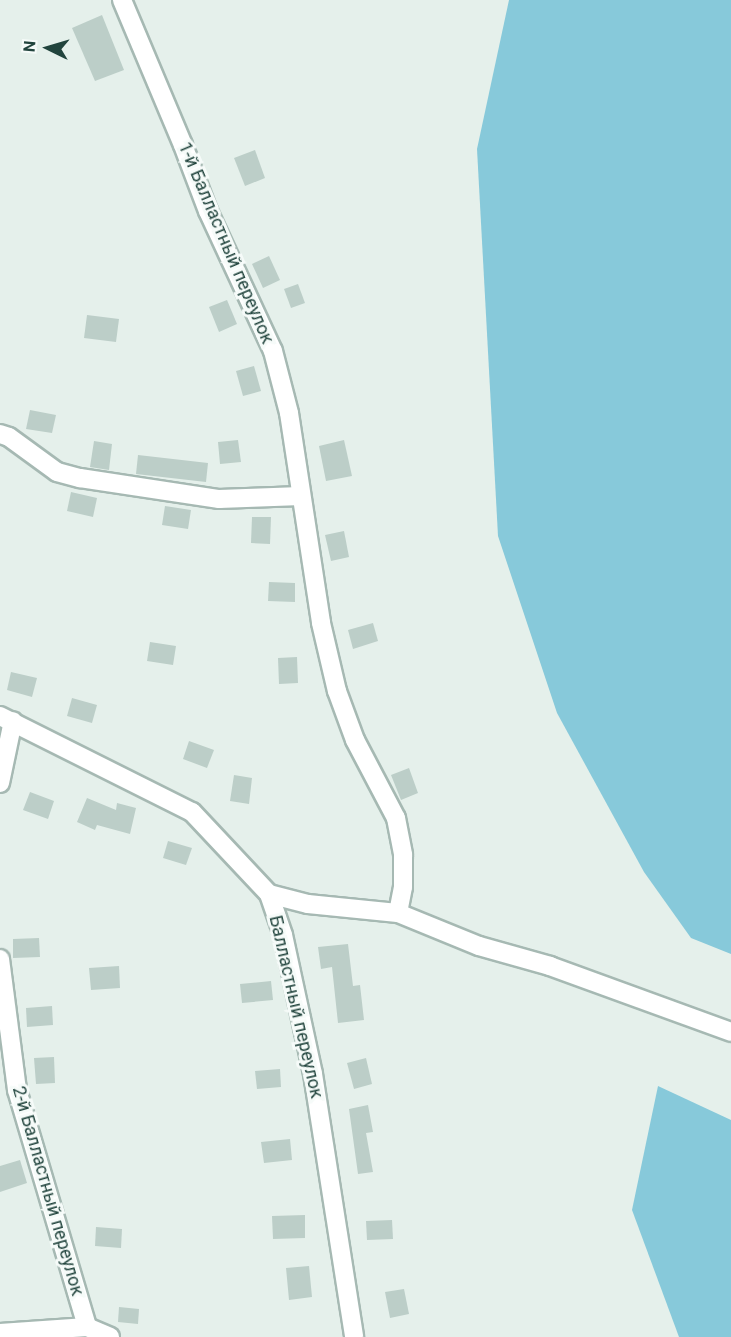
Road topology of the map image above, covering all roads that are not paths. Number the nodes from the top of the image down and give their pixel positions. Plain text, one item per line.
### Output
1 (122, 0) edge
2 (0, 434) edge
3 (301, 496) junction
4 (6, 719) edge
5 (0, 783) edge
6 (269, 894) junction
7 (398, 913) junction
8 (0, 958) edge
9 (731, 1032) edge
10 (87, 1327) junction
11 (0, 1333) edge
12 (110, 1337) edge
13 (354, 1337) edge

1 - 3 street, 1-й Балластный переулок
2 - 3 street
3 - 7 street, 1-й Балластный переулок
4 - 5 street
4 - 6 street, Балластный переулок
6 - 7 street
6 - 13 street, Балластный переулок
7 - 9 street
8 - 10 street, 2-й Балластный переулок
10 - 11 street
10 - 12 street

